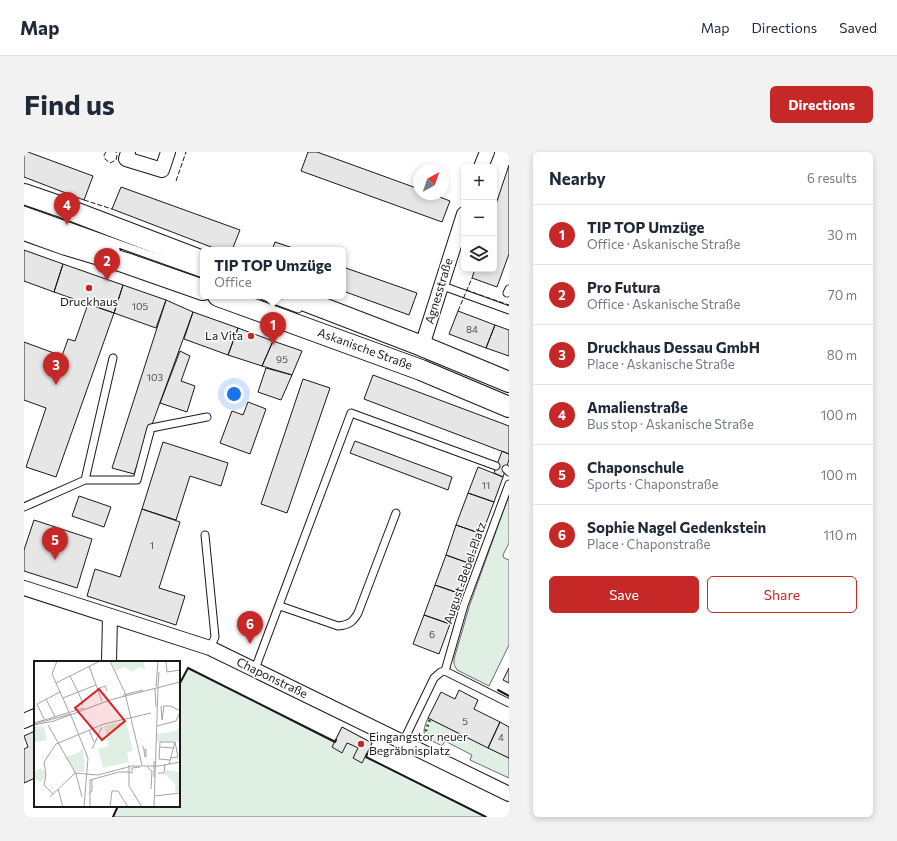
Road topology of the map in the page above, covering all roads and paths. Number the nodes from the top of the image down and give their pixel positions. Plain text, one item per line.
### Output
1 (128, 152) edge
2 (168, 152) edge
3 (487, 152) edge
4 (482, 164) edge
5 (24, 194) edge
6 (24, 210) edge
7 (24, 217) edge
8 (461, 223) edge
9 (24, 230) edge
10 (200, 260) edge
11 (200, 273) edge
12 (200, 281) edge
13 (440, 285) junction
14 (200, 289) edge
15 (226, 299) edge
16 (270, 299) edge
17 (299, 299) edge
18 (256, 301) dead end
19 (509, 310) edge
20 (307, 312) dead end
21 (300, 317) dead end
22 (418, 353) junction
23 (113, 358) dead end
24 (444, 371) dead end
25 (489, 382) dead end
26 (509, 382) edge
27 (509, 390) edge
28 (509, 407) edge
29 (208, 416) dead end
30 (496, 466) dead end
31 (85, 480) junction
32 (509, 484) edge
33 (24, 507) edge
34 (396, 512) dead end
35 (205, 535) dead end
36 (24, 588) edge
37 (280, 606) junction
38 (110, 616) junction
39 (210, 648) junction
40 (109, 661) edge
41 (255, 669) junction
42 (445, 671) junction
43 (509, 703) edge
44 (34, 716) edge
45 (24, 721) edge
46 (403, 742) junction
47 (509, 794) edge

1 - 2 street
3 - 4 street
5 - 10 main road
6 - 11 lane
7 - 12 lane
8 - 13 street, Agnesstraße
9 - 14 main road
13 - 19 lane
13 - 22 street, Agnesstraße
15 - 28 main road, Askanische Straße
16 - 20 lane
17 - 22 main road, Askanische Straße
18 - 21 lane
22 - 24 lane
22 - 26 main road, Askanische Straße
23 - 31 lane
25 - 27 lane
29 - 31 lane
30 - 37 lane
31 - 33 lane
32 - 42 lane, August-Bebel-Platz
34 - 37 lane
35 - 39 lane
36 - 38 street, Chaponstraße
37 - 41 lane
38 - 39 street, Chaponstraße
38 - 40 street
39 - 41 street, Chaponstraße
41 - 46 street, Chaponstraße
42 - 43 lane
42 - 46 lane
44 - 45 street
46 - 47 street, Chaponstraße

